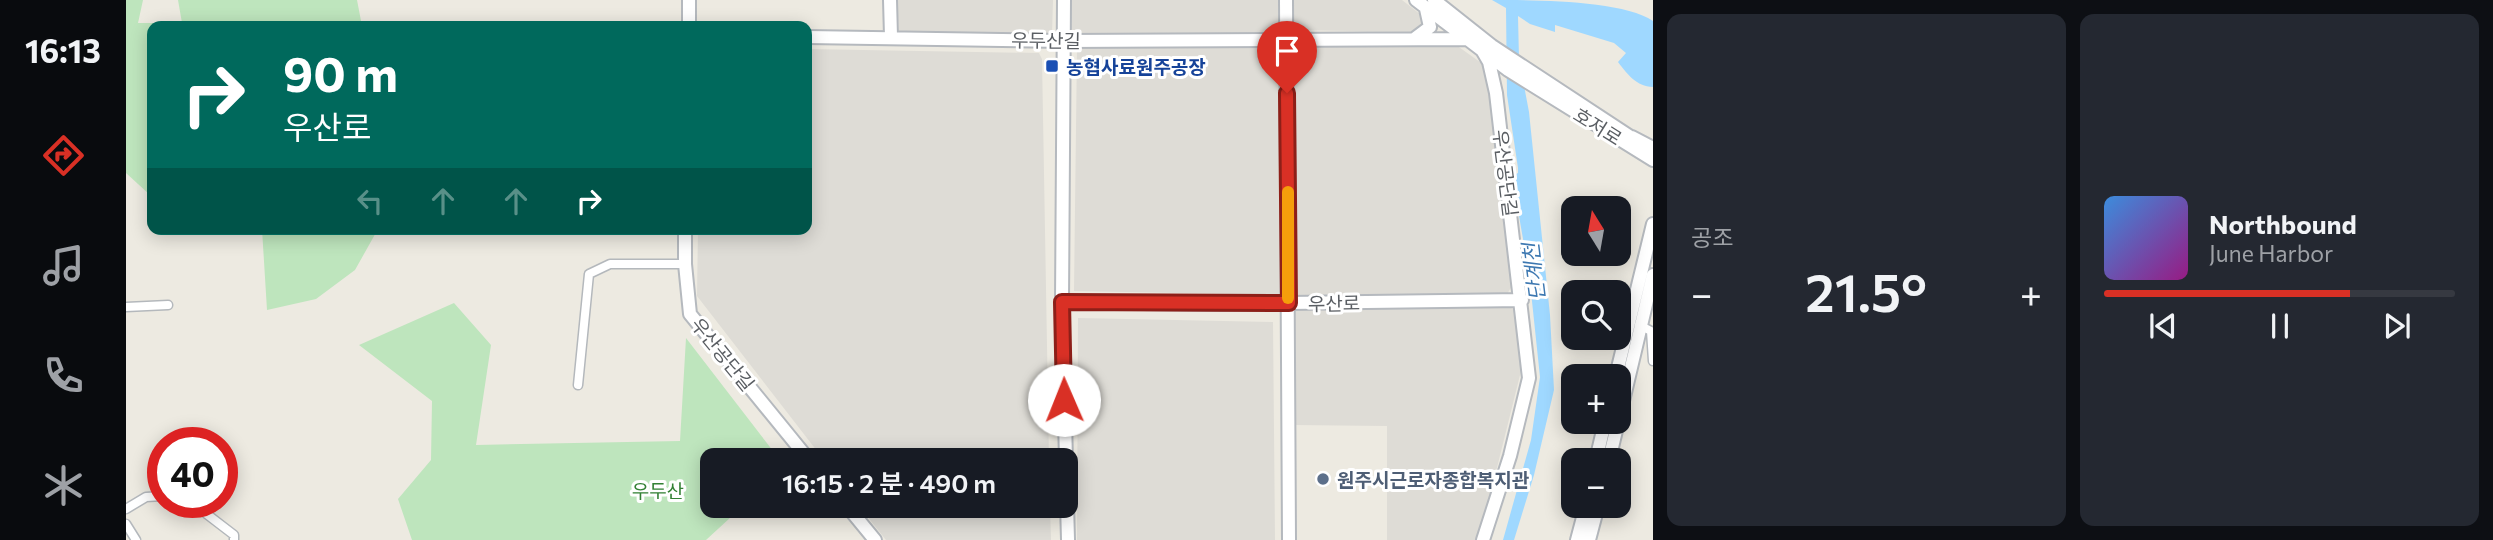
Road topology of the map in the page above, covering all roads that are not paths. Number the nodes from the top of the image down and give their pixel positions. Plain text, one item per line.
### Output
1 (689, 0) edge
2 (890, 0) edge
3 (1064, 0) edge
4 (1286, 0) edge
5 (1416, 0) edge
6 (1430, 5) edge
7 (1444, 15) junction
8 (689, 21) edge
9 (891, 36) junction
10 (812, 37) edge
11 (1414, 39) junction
12 (1467, 39) junction
13 (1064, 41) junction
14 (1286, 41) junction
15 (1487, 48) junction
16 (1508, 70) junction
17 (1544, 86) junction
18 (1496, 93) junction
19 (1628, 140) junction
20 (1653, 150) edge
21 (1653, 160) edge
22 (1653, 168) edge
23 (1653, 225) edge
24 (685, 235) edge
25 (685, 264) junction
26 (1653, 275) edge
27 (1521, 300) junction
28 (1062, 302) junction
29 (1289, 303) junction
30 (168, 306) dead end
31 (126, 307) edge
32 (1635, 324) junction
33 (1653, 361) edge
34 (1620, 364) edge
35 (578, 385) dead end
36 (799, 448) edge
37 (1066, 448) edge
38 (1611, 448) edge
39 (147, 497) edge
40 (126, 509) edge
41 (212, 518) edge
42 (857, 518) edge
43 (1067, 518) edge
44 (1583, 518) edge
45 (1595, 518) edge
46 (126, 524) edge
47 (135, 540) edge
48 (234, 540) edge
49 (875, 540) edge
50 (1068, 540) edge
51 (1289, 540) edge
52 (1483, 540) edge
53 (1577, 540) edge
54 (1589, 540) edge

1 - 8 street
2 - 9 street
3 - 13 street
4 - 14 street
5 - 6 street
6 - 7 street
6 - 11 street
7 - 11 street
7 - 12 street
7 - 15 street
9 - 10 street, 우두산길
9 - 13 street, 우두산길
11 - 12 street, 우두산길
11 - 14 street, 우두산길
12 - 15 street
13 - 14 street, 우두산길
13 - 28 street
14 - 29 street
15 - 16 street
15 - 17 street
15 - 18 street, 우산공단길
16 - 17 street
16 - 18 street
17 - 19 street, 호저로
18 - 27 street, 우산공단길
19 - 20 street
19 - 21 street, 호저로
19 - 22 street
23 - 32 street
24 - 25 street, 우산공단길
25 - 35 street
25 - 36 street, 우산공단길
26 - 32 street
27 - 29 street, 우산로
27 - 52 street, 우산공단길
28 - 29 street, 우산로
28 - 37 street
29 - 51 street
30 - 31 street
32 - 33 street
32 - 34 street
32 - 38 street
39 - 40 street
41 - 48 street
42 - 49 street
43 - 50 street
44 - 53 street
45 - 54 street
46 - 47 street

